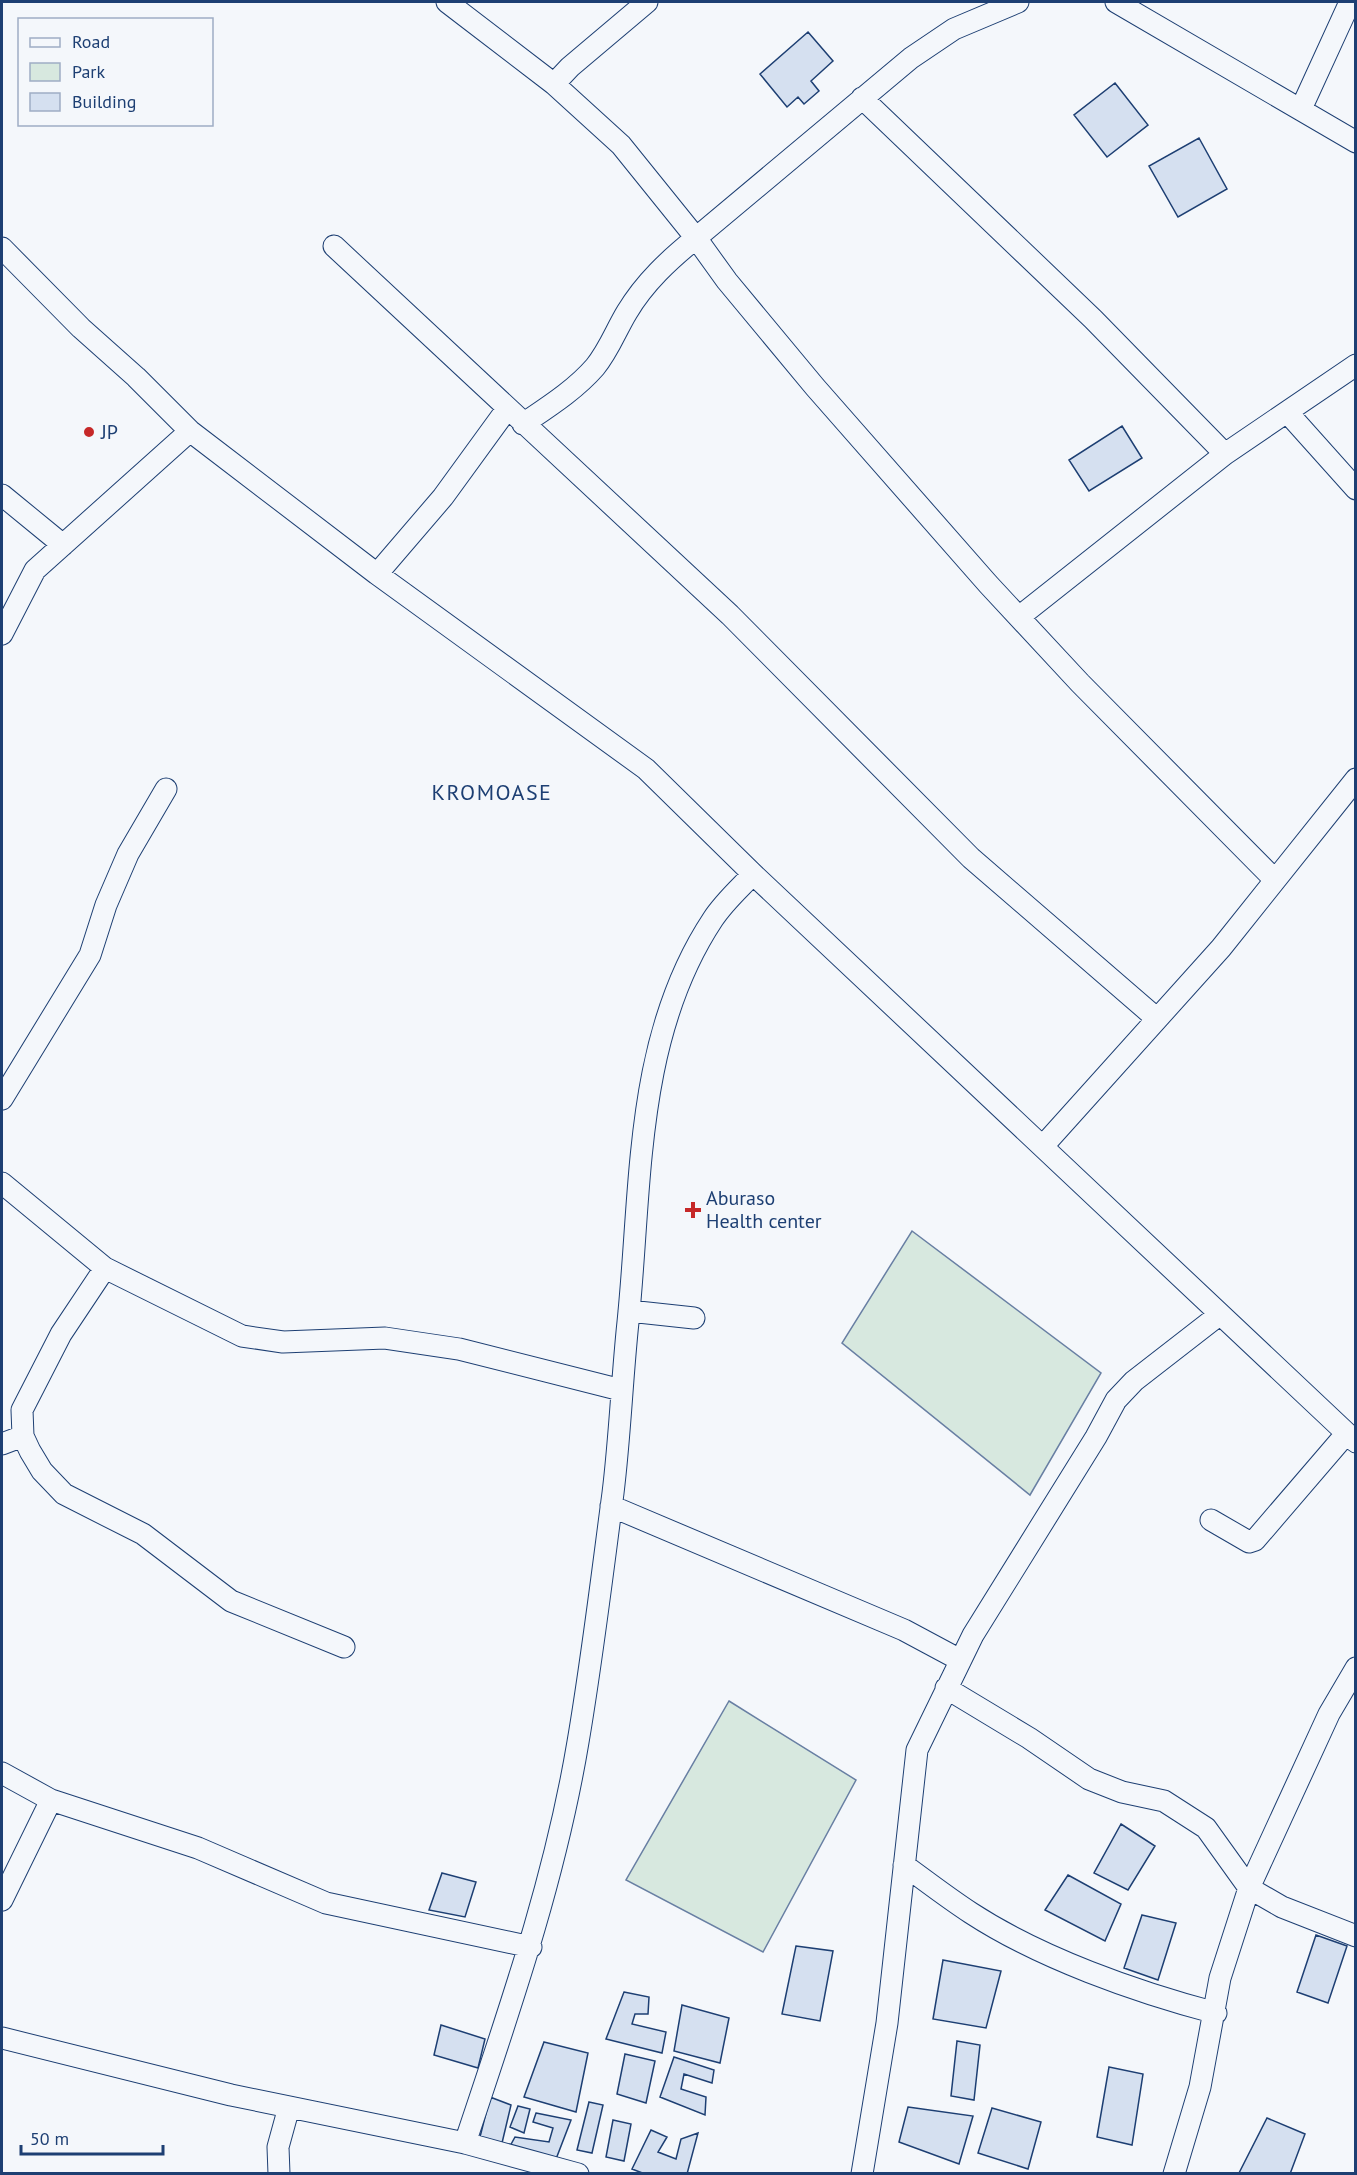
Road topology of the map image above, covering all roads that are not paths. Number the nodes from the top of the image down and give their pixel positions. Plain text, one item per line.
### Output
1 (447, 2) edge
2 (647, 2) edge
3 (1018, 2) edge
4 (1116, 2) edge
5 (1350, 2) edge
6 (554, 84) junction
7 (862, 98) junction
8 (1301, 109) junction
9 (1356, 142) edge
10 (696, 238) junction
11 (334, 246) dead end
12 (2, 248) edge
13 (1356, 365) edge
14 (507, 409) junction
15 (1287, 411) junction
16 (524, 424) junction
17 (190, 431) junction
18 (1225, 454) junction
19 (1356, 489) edge
20 (2, 495) edge
21 (63, 545) junction
22 (377, 574) junction
23 (1019, 617) junction
24 (2, 634) edge
25 (1356, 779) edge
26 (166, 789) dead end
27 (753, 874) junction
28 (1275, 880) junction
29 (1156, 1018) junction
30 (2, 1099) edge
31 (1043, 1146) junction
32 (2, 1183) edge
33 (105, 1268) junction
34 (629, 1311) junction
35 (1219, 1315) junction
36 (694, 1318) dead end
37 (621, 1390) junction
38 (23, 1436) junction
39 (1351, 1438) edge
40 (2, 1444) edge
41 (611, 1506) junction
42 (1211, 1520) dead end
43 (344, 1647) dead end
44 (960, 1660) junction
45 (1356, 1668) edge
46 (946, 1688) junction
47 (2, 1773) edge
48 (51, 1800) junction
49 (904, 1865) junction
50 (1249, 1888) junction
51 (2, 1900) edge
52 (1356, 1936) edge
53 (531, 1947) junction
54 (1215, 2013) junction
55 (2, 2038) edge
56 (289, 2107) junction
57 (465, 2143) junction
58 (279, 2174) edge
59 (578, 2174) edge
60 (862, 2174) edge
61 (1174, 2174) edge

1 - 6 street
2 - 6 street
3 - 7 street
4 - 8 street
5 - 8 street
6 - 10 street
7 - 10 street
7 - 18 street
8 - 9 street
10 - 16 street
10 - 23 street
11 - 14 street
12 - 17 street
13 - 15 street
14 - 16 street
14 - 22 street
15 - 18 street
15 - 19 street
16 - 29 street
17 - 21 street
17 - 22 street
18 - 23 street
20 - 21 street
21 - 24 street
22 - 27 street
23 - 28 street
25 - 28 street
26 - 30 street
27 - 31 street
27 - 34 street
28 - 29 street
29 - 31 street
31 - 35 street
32 - 33 street
33 - 37 street
33 - 38 street
34 - 36 street
34 - 37 street
35 - 39 street
35 - 44 street
37 - 41 street
38 - 40 street
38 - 43 street
39 - 42 street
41 - 44 street
41 - 53 street
44 - 46 street
45 - 50 street
46 - 49 street
46 - 50 street
47 - 48 street
48 - 51 street
48 - 53 street
49 - 54 street
49 - 60 street
50 - 52 street
50 - 54 street
53 - 57 street
54 - 61 street
55 - 56 street
56 - 57 street
56 - 58 street
57 - 59 street

